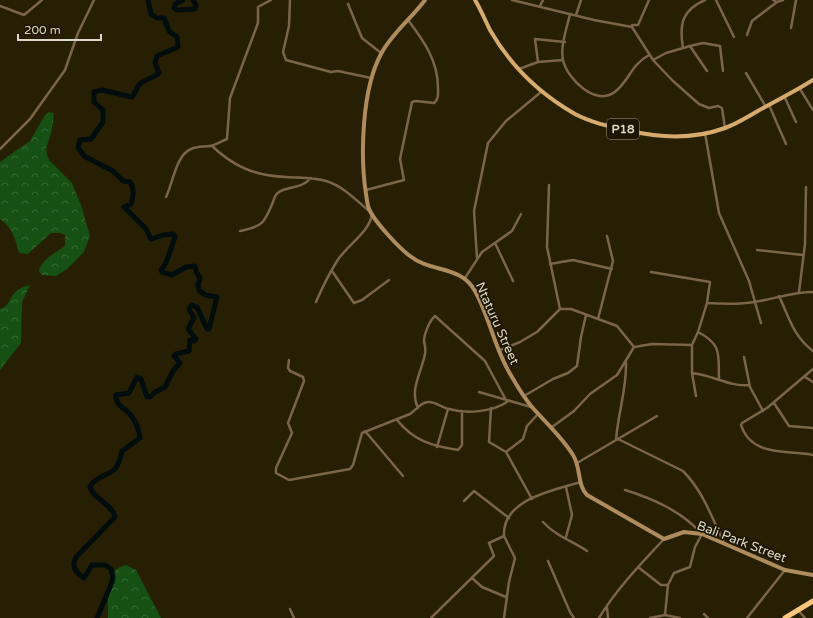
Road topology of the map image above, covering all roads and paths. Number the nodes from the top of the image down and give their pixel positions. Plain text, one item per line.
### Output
1 (42, 0) edge
2 (94, 0) edge
3 (271, 0) edge
4 (290, 0) edge
5 (425, 0) edge
6 (475, 0) edge
7 (512, 0) edge
8 (544, 0) edge
9 (581, 0) edge
10 (649, 0) edge
11 (705, 0) edge
12 (716, 0) edge
13 (773, 0) edge
14 (783, 0) edge
15 (796, 0) edge
16 (777, 2) junction
17 (348, 4) dead end
18 (0, 6) edge
19 (540, 7) junction
20 (570, 14) junction
21 (576, 15) junction
22 (407, 20) junction
23 (632, 27) junction
24 (791, 28) dead end
25 (747, 35) dead end
26 (734, 37) dead end
27 (565, 42) junction
28 (690, 46) junction
29 (683, 48) junction
30 (381, 53) junction
31 (650, 55) junction
32 (563, 60) junction
33 (653, 60) junction
34 (538, 62) junction
35 (519, 69) junction
36 (707, 71) dead end
37 (723, 71) dead end
38 (746, 73) dead end
39 (371, 78) junction
40 (813, 80) edge
41 (800, 89) junction
42 (542, 92) junction
43 (785, 98) junction
44 (768, 106) junction
45 (813, 110) edge
46 (796, 122) dead end
47 (725, 128) junction
48 (705, 133) junction
49 (786, 144) dead end
50 (212, 146) junction
51 (0, 149) edge
52 (311, 178) junction
53 (549, 185) dead end
54 (806, 187) dead end
55 (365, 190) junction
56 (166, 197) dead end
57 (370, 213) junction
58 (521, 214) dead end
59 (240, 231) dead end
60 (608, 236) dead end
61 (495, 243) junction
62 (757, 250) dead end
63 (804, 255) junction
64 (477, 258) junction
65 (550, 264) junction
66 (612, 269) junction
67 (332, 271) junction
68 (651, 272) dead end
69 (465, 278) junction
70 (389, 280) dead end
71 (513, 281) dead end
72 (800, 292) junction
73 (813, 292) edge
74 (779, 296) junction
75 (316, 302) dead end
76 (755, 302) junction
77 (707, 303) junction
78 (560, 309) junction
79 (586, 316) junction
80 (598, 319) junction
81 (761, 323) dead end
82 (698, 332) junction
83 (692, 345) junction
84 (634, 347) junction
85 (498, 351) junction
86 (813, 351) edge
87 (744, 357) dead end
88 (289, 360) dead end
89 (626, 361) junction
90 (813, 369) edge
91 (692, 373) junction
92 (805, 377) junction
93 (719, 380) junction
94 (813, 382) edge
95 (749, 385) junction
96 (479, 392) dead end
97 (524, 396) junction
98 (696, 396) dead end
99 (507, 400) junction
100 (774, 403) junction
101 (532, 407) junction
102 (418, 408) junction
103 (491, 408) junction
104 (448, 409) junction
105 (462, 411) junction
106 (763, 411) junction
107 (538, 413) junction
108 (657, 416) dead end
109 (397, 420) junction
110 (552, 427) junction
111 (813, 428) edge
112 (365, 431) junction
113 (617, 440) junction
114 (436, 447) junction
115 (506, 452) junction
116 (813, 455) edge
117 (577, 462) junction
118 (403, 476) dead end
119 (581, 482) junction
120 (566, 487) junction
121 (625, 490) dead end
122 (532, 499) junction
123 (464, 501) dead end
124 (509, 518) junction
125 (544, 522) dead end
126 (702, 534) junction
127 (504, 536) junction
128 (566, 537) junction
129 (664, 539) junction
130 (724, 543) junction
131 (587, 551) dead end
132 (548, 562) dead end
133 (638, 567) junction
134 (785, 570) junction
135 (813, 576) edge
136 (472, 578) junction
137 (668, 585) junction
138 (506, 597) junction
139 (813, 601) edge
140 (609, 602) junction
141 (290, 609) dead end
142 (798, 610) junction
143 (704, 614) dead end
144 (665, 616) junction
145 (803, 617) edge
146 (294, 618) edge
147 (431, 618) edge
148 (504, 618) edge
149 (574, 618) edge
150 (599, 618) edge
151 (608, 618) edge
152 (650, 618) edge
153 (680, 618) edge
154 (708, 618) edge
155 (747, 618) edge
156 (785, 618) edge

1 - 18 street
2 - 51 street
3 - 50 street
4 - 39 street
5 - 22 street, Ntaturu Street
6 - 35 main road, P18
7 - 19 street
8 - 19 street
9 - 21 street
10 - 23 street
11 - 29 street
12 - 26 street
13 - 16 street
14 - 16 street
15 - 24 street
16 - 25 street
17 - 30 street
19 - 20 street
20 - 21 street
20 - 27 street
21 - 23 street
22 - 30 street, Ntaturu Street
22 - 55 street
23 - 31 street
27 - 32 street
27 - 34 street
28 - 29 street
28 - 36 street
28 - 37 street
29 - 33 street
30 - 39 street, Ntaturu Street
31 - 32 street
31 - 33 street
32 - 34 street
33 - 47 street
34 - 35 street
35 - 42 main road, P18
38 - 44 street
39 - 55 street, Ntaturu Street
40 - 41 main road, P18
41 - 43 main road, P18
41 - 45 street
42 - 48 main road, P18
42 - 64 street
43 - 44 main road, P18
43 - 46 street
44 - 47 main road, P18
44 - 49 street
47 - 48 main road, P18
48 - 76 street
50 - 52 street
50 - 56 street
52 - 57 street
52 - 59 street
53 - 65 street
54 - 63 street
55 - 57 street, Ntaturu Street
57 - 67 street
57 - 69 street, Ntaturu Street
58 - 61 street
60 - 66 street
61 - 64 street
61 - 71 street
62 - 63 street
63 - 72 street
64 - 69 street
65 - 66 street
65 - 78 street
66 - 80 street
67 - 70 street
67 - 75 street
68 - 77 street
69 - 85 street, Ntaturu Street
72 - 73 street
72 - 74 street
74 - 76 street
74 - 86 street
76 - 77 street
76 - 81 street
77 - 82 street
78 - 79 street
78 - 85 street
79 - 80 street
79 - 97 street
80 - 84 street
82 - 83 street
82 - 93 street
83 - 84 street
83 - 91 street
84 - 89 street
85 - 97 street, Ntaturu Street
87 - 95 street
88 - 112 street
89 - 110 street
89 - 113 street
90 - 92 street
91 - 93 street
91 - 98 street
92 - 94 street
92 - 100 street
93 - 95 street
95 - 106 street
96 - 99 street
97 - 101 street, Ntaturu Street
99 - 101 street
99 - 102 street
99 - 103 street
100 - 106 street
100 - 111 street
101 - 107 street, Ntaturu Street
102 - 104 street
102 - 109 street
103 - 105 street
103 - 115 street
104 - 105 street
104 - 114 street
105 - 114 street
106 - 116 street
107 - 110 street, Ntaturu Street
107 - 115 street
108 - 113 street
109 - 112 street
109 - 114 street
110 - 117 street, Ntaturu Street
112 - 118 street
113 - 117 street
113 - 130 street
115 - 122 street
117 - 119 street, Ntaturu Street
119 - 120 street
119 - 129 street, Ntaturu Street
120 - 122 street
120 - 128 street
121 - 126 street
122 - 124 street
123 - 124 street
124 - 127 street
125 - 128 street
126 - 129 street, Bali Park Street
126 - 130 street, Bali Park Street
126 - 137 street
127 - 136 street
127 - 138 street
128 - 131 street
129 - 133 street
130 - 134 street, Bali Park Street
132 - 149 street
133 - 137 street
133 - 140 street
134 - 135 street, Bali Park Street
134 - 155 street
136 - 138 street
136 - 147 street
137 - 144 street
138 - 148 street
139 - 142 highway
140 - 150 street
140 - 151 street
141 - 146 street
142 - 145 street
142 - 156 highway
143 - 154 street
144 - 152 street
144 - 153 street

